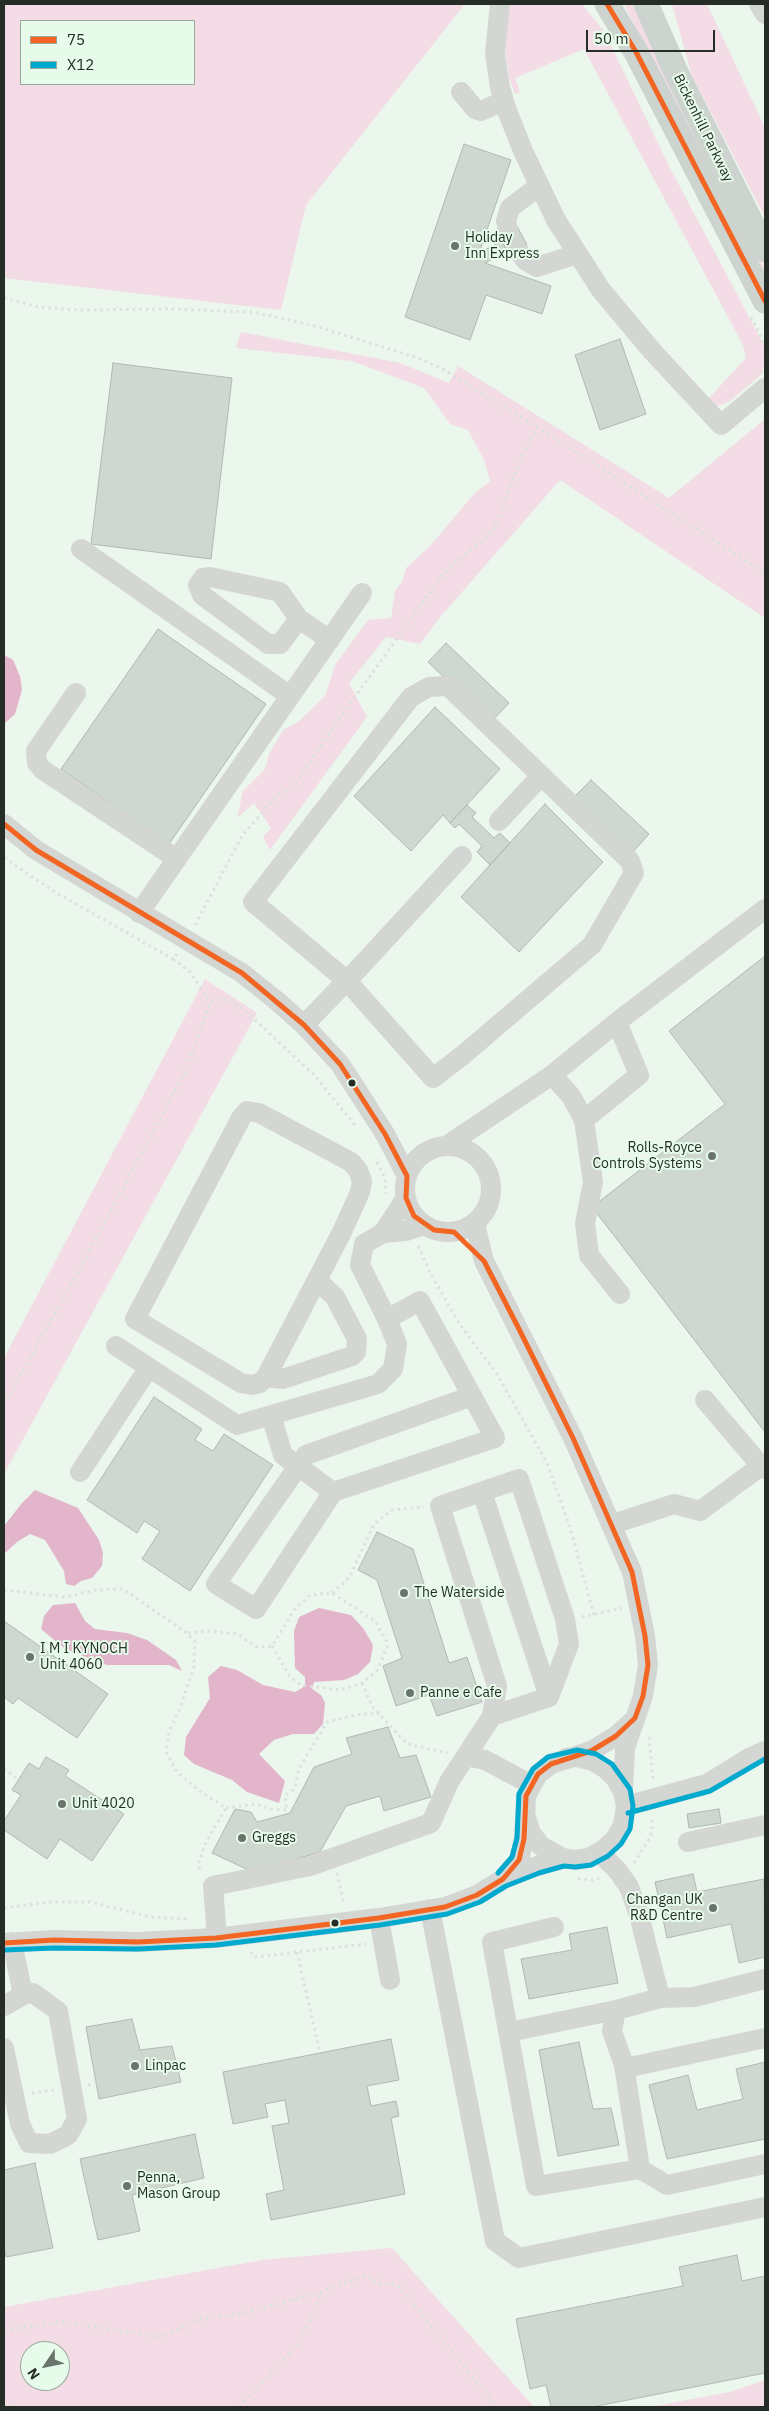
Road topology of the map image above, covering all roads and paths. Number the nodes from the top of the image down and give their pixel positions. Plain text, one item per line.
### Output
1 (500, 4) edge
2 (608, 4) edge
3 (646, 4) edge
4 (760, 4) edge
5 (765, 14) edge
6 (461, 92) dead end
7 (503, 101) junction
8 (539, 186) junction
9 (765, 250) edge
10 (578, 254) junction
11 (4, 298) edge
12 (765, 301) edge
13 (765, 388) edge
14 (537, 427) junction
15 (81, 549) dead end
16 (765, 573) edge
17 (362, 593) dead end
18 (299, 619) junction
19 (330, 640) junction
20 (76, 693) dead end
21 (290, 696) junction
22 (541, 776) junction
23 (499, 821) dead end
24 (4, 824) edge
25 (462, 856) dead end
26 (4, 858) edge
27 (177, 859) junction
28 (765, 909) edge
29 (139, 913) junction
30 (186, 942) junction
31 (173, 960) junction
32 (347, 981) junction
33 (210, 1002) junction
34 (617, 1022) junction
35 (304, 1024) junction
36 (552, 1075) junction
37 (493, 1115) junction
38 (584, 1120) junction
39 (385, 1134) junction
40 (362, 1136) dead end
41 (439, 1147) junction
42 (474, 1155) junction
43 (376, 1160) dead end
44 (407, 1176) junction
45 (396, 1199) junction
46 (475, 1224) junction
47 (342, 1232) junction
48 (383, 1232) junction
49 (454, 1232) junction
50 (420, 1234) junction
51 (364, 1244) junction
52 (484, 1261) junction
53 (317, 1280) junction
54 (620, 1294) dead end
55 (387, 1319) junction
56 (116, 1346) dead end
57 (148, 1369) junction
58 (266, 1378) junction
59 (472, 1396) junction
60 (705, 1400) dead end
61 (4, 1405) edge
62 (270, 1415) junction
63 (298, 1465) junction
64 (763, 1468) edge
65 (80, 1472) dead end
66 (333, 1492) junction
67 (482, 1492) junction
68 (440, 1506) junction
69 (613, 1524) junction
70 (4, 1590) edge
71 (332, 1593) junction
72 (594, 1615) dead end
73 (187, 1633) junction
74 (272, 1646) junction
75 (362, 1684) junction
76 (549, 1696) junction
77 (380, 1713) junction
78 (492, 1716) junction
79 (635, 1718) junction
80 (765, 1751) edge
81 (466, 1756) junction
82 (566, 1758) junction
83 (4, 1768) edge
84 (18, 1780) dead end
85 (530, 1784) junction
86 (625, 1799) junction
87 (226, 1808) junction
88 (525, 1814) junction
89 (765, 1825) edge
90 (688, 1842) dead end
91 (599, 1852) junction
92 (333, 1858) junction
93 (563, 1858) junction
94 (503, 1879) junction
95 (213, 1886) junction
96 (4, 1908) edge
97 (430, 1909) junction
98 (378, 1918) junction
99 (193, 1920) dead end
100 (348, 1921) junction
101 (554, 1927) dead end
102 (218, 1938) junction
103 (8, 1943) edge
104 (297, 1952) dead end
105 (765, 1979) edge
106 (390, 1980) dead end
107 (23, 1995) junction
108 (660, 1998) junction
109 (4, 2006) edge
110 (616, 2010) junction
111 (509, 2032) junction
112 (765, 2038) edge
113 (4, 2048) edge
114 (320, 2053) dead end
115 (624, 2065) junction
116 (96, 2083) dead end
117 (71, 2087) junction
118 (14, 2096) junction
119 (765, 2164) edge
120 (640, 2169) junction
121 (765, 2207) edge
122 (322, 2292) junction
123 (4, 2330) edge
124 (4, 2402) edge
125 (12, 2407) edge
126 (239, 2407) edge
127 (497, 2407) edge

1 - 7 street
2 - 12 main road, Bickenhill Parkway
3 - 9 main road, Bickenhill Parkway
4 - 5 street
6 - 7 street
7 - 8 street
8 - 10 street
8 - 10 street
10 - 13 street
11 - 14 path
14 - 16 path
14 - 30 path
15 - 21 street
17 - 19 street
18 - 18 street
18 - 19 street
19 - 21 street
20 - 27 street
21 - 27 street
22 - 23 street
22 - 32 street
22 - 32 street
24 - 29 street
25 - 32 street
26 - 31 path
27 - 29 street
28 - 34 street
29 - 30 street
30 - 31 path
30 - 35 street
31 - 33 path
32 - 35 street
33 - 40 path
33 - 61 path
34 - 36 street
34 - 38 street
35 - 39 street
36 - 37 street
36 - 38 street
37 - 41 street
37 - 42 street
38 - 54 street
39 - 41 street
39 - 44 street
41 - 42 street
41 - 44 street
42 - 46 street
43 - 45 path
44 - 45 street
45 - 48 street
45 - 50 street
46 - 49 street
46 - 52 street
47 - 51 street
47 - 53 street
47 - 58 street
48 - 50 street
48 - 51 street
49 - 50 street
49 - 52 street
50 - 72 path
51 - 55 street
52 - 69 street
53 - 58 street
53 - 58 street
55 - 59 street
55 - 62 street
56 - 57 street
57 - 62 street
57 - 65 street
59 - 63 street
59 - 66 street
60 - 64 street
62 - 63 street
63 - 66 street
63 - 66 street
64 - 69 street
67 - 68 street
67 - 76 street
67 - 76 street
68 - 71 path
68 - 78 street
69 - 79 street
70 - 73 path
71 - 74 path
71 - 75 path
73 - 74 path
73 - 87 path
74 - 75 path
75 - 77 path
76 - 78 street
77 - 81 path
77 - 87 path
78 - 81 street
79 - 82 street
79 - 86 street
80 - 86 street
81 - 85 street
81 - 92 street
82 - 85 street
82 - 86 street
83 - 84 path
85 - 88 street
86 - 91 street
87 - 95 path
88 - 93 street
88 - 94 street
89 - 90 street
91 - 93 street
91 - 108 street
92 - 95 street
92 - 100 path
93 - 94 street
94 - 97 street
95 - 102 street
96 - 99 path
97 - 98 street
97 - 121 street
98 - 100 street
98 - 106 street
100 - 102 street
101 - 111 street
102 - 103 street
103 - 107 street
104 - 114 path
105 - 108 street
107 - 109 street
107 - 117 street
108 - 110 street
110 - 111 street
110 - 115 street
111 - 120 street
112 - 115 street
113 - 118 street
115 - 120 street
116 - 117 path
117 - 118 path
117 - 118 street
119 - 120 street
122 - 123 path
122 - 126 path
122 - 127 path
124 - 125 path

